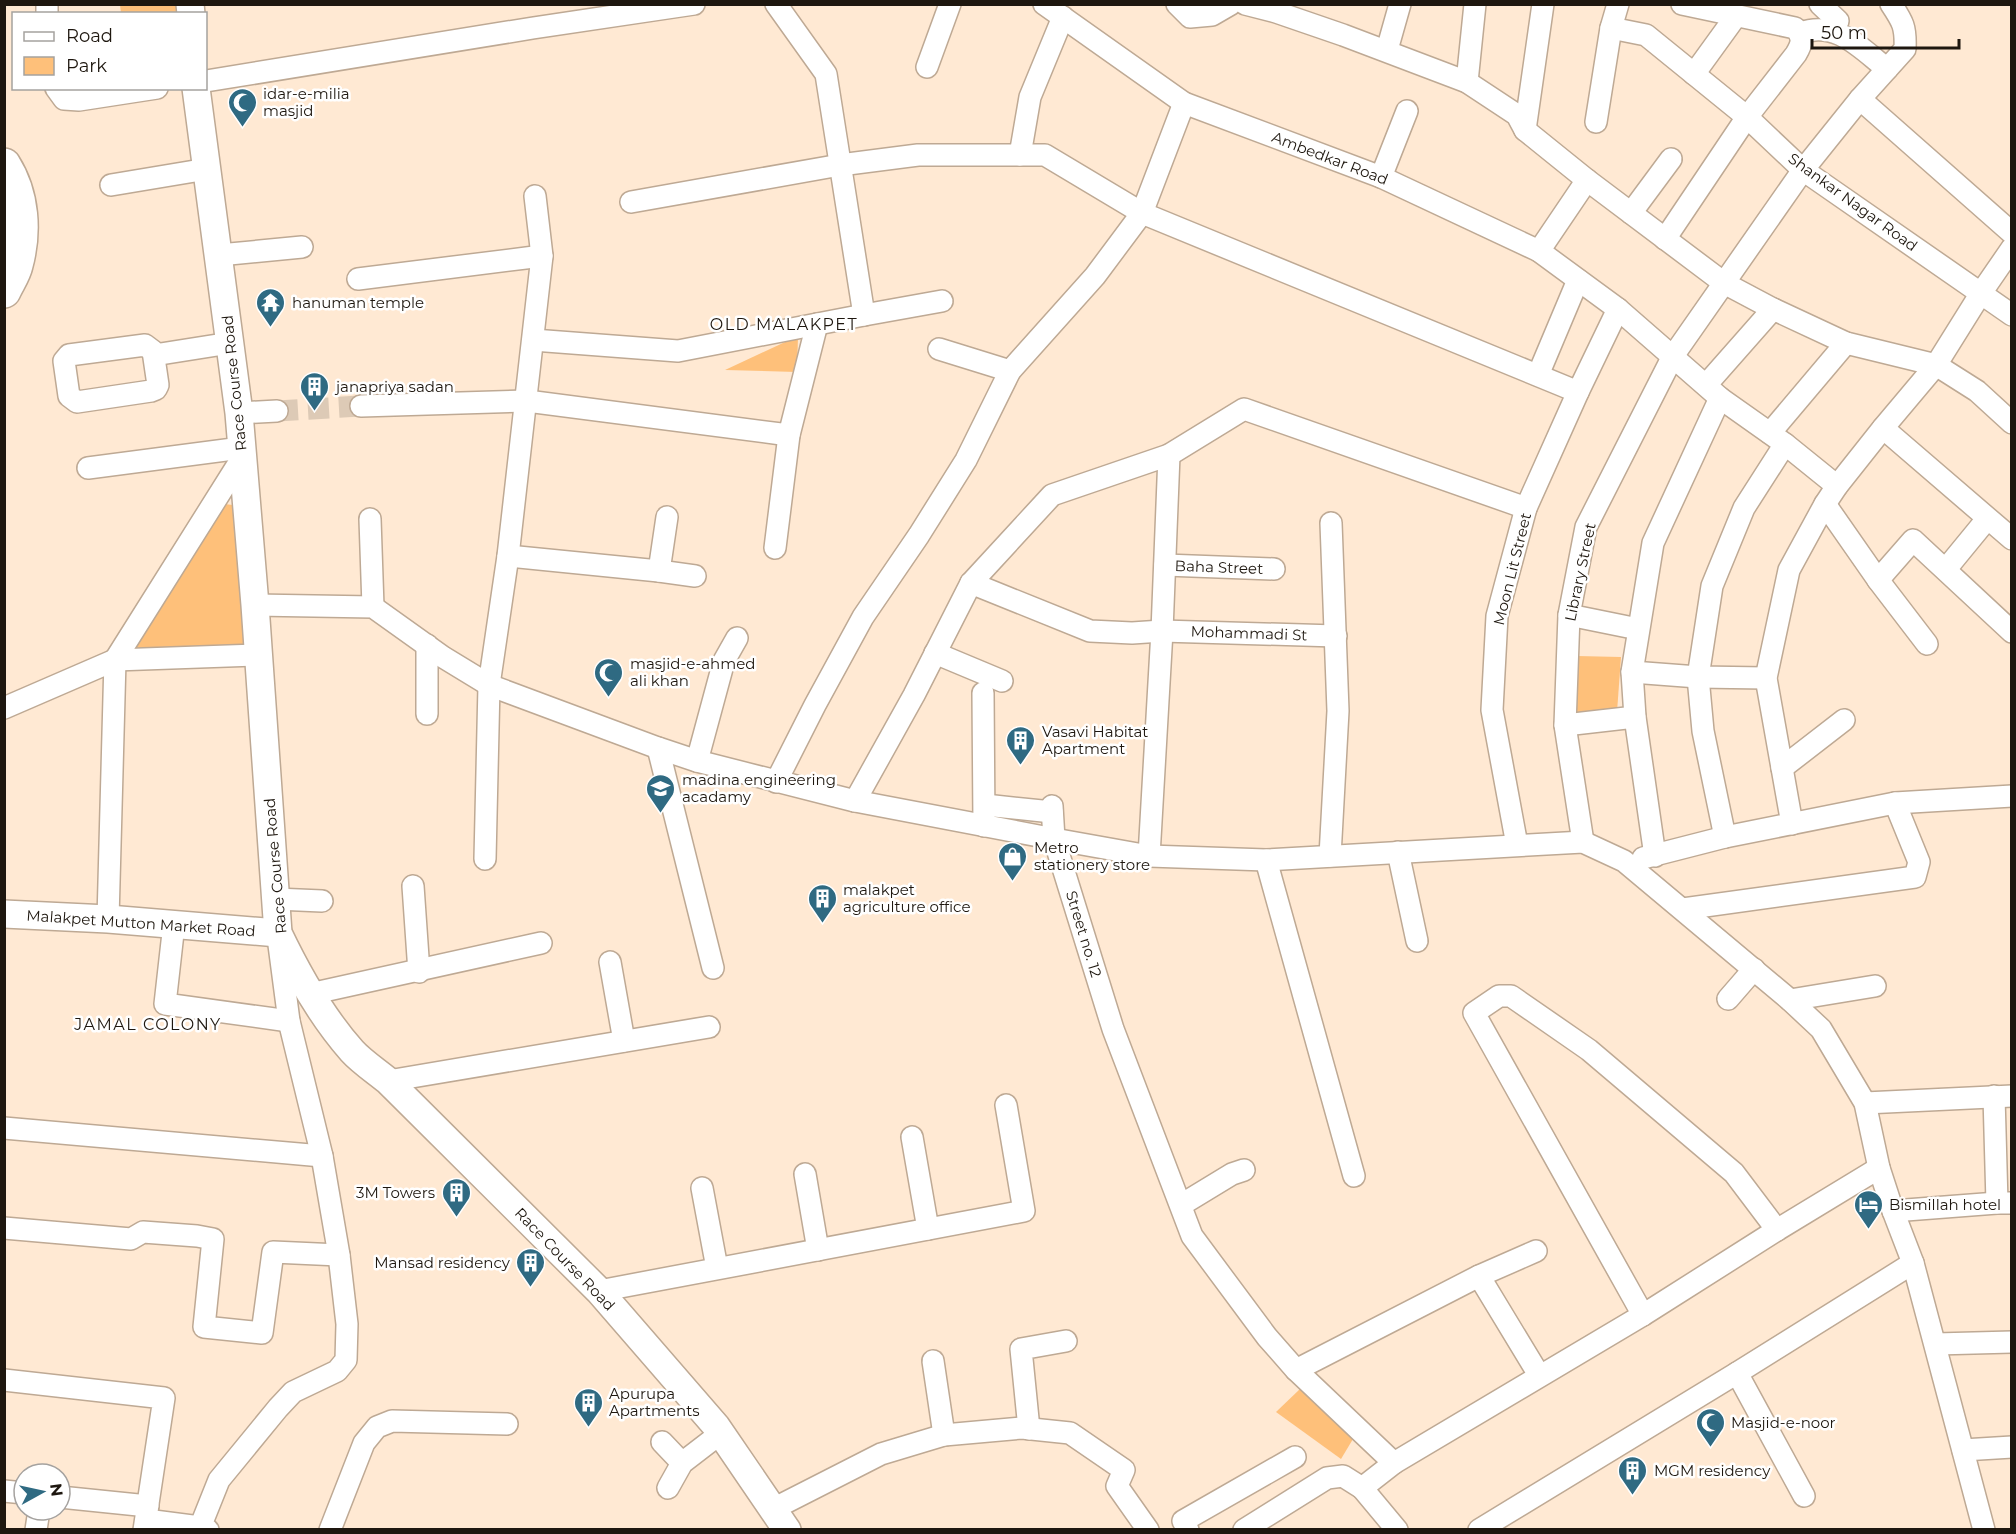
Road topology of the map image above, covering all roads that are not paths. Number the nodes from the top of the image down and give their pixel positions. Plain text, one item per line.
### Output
1 (694, 4) edge
2 (776, 4) edge
3 (950, 4) edge
4 (1044, 4) edge
5 (1177, 4) edge
6 (1231, 4) edge
7 (1245, 4) edge
8 (1400, 4) edge
9 (1475, 4) edge
10 (1543, 4) edge
11 (1618, 4) edge
12 (1682, 4) edge
13 (1820, 4) edge
14 (1890, 4) edge
15 (1736, 16) junction
16 (1063, 18) junction
17 (1838, 21) dead end
18 (1611, 28) junction
19 (1800, 33) junction
20 (1387, 50) junction
21 (927, 67) dead end
22 (1887, 69) junction
23 (1694, 74) junction
24 (207, 81) edge
25 (1467, 82) junction
26 (57, 90) edge
27 (144, 90) edge
28 (196, 90) edge
29 (1860, 99) junction
30 (1184, 103) junction
31 (1407, 111) dead end
32 (1747, 117) junction
33 (1596, 122) dead end
34 (1525, 130) junction
35 (1020, 154) junction
36 (1671, 159) dead end
37 (4, 165) edge
38 (840, 165) junction
39 (207, 169) junction
40 (1803, 170) junction
41 (1381, 177) junction
42 (1587, 180) junction
43 (111, 185) dead end
44 (535, 196) dead end
45 (631, 202) dead end
46 (1142, 213) junction
47 (1631, 213) junction
48 (2012, 233) edge
49 (1665, 239) junction
50 (302, 247) dead end
51 (2012, 248) edge
52 (1539, 251) junction
53 (219, 255) junction
54 (542, 256) junction
55 (358, 279) dead end
56 (1578, 280) junction
57 (1724, 283) junction
58 (4, 291) edge
59 (1981, 293) junction
60 (942, 301) dead end
61 (1618, 309) junction
62 (1773, 309) junction
63 (864, 315) junction
64 (2012, 315) edge
65 (817, 324) junction
66 (533, 340) junction
67 (230, 343) junction
68 (1846, 343) junction
69 (939, 349) dead end
70 (153, 355) dead end
71 (1673, 356) junction
72 (1936, 365) junction
73 (1010, 371) junction
74 (1538, 375) junction
75 (1578, 392) junction
76 (1713, 392) junction
77 (527, 401) junction
78 (362, 406) tunnel mouth
79 (277, 411) tunnel mouth
80 (239, 413) junction
81 (2012, 423) edge
82 (1883, 428) junction
83 (789, 435) junction
84 (1777, 439) junction
85 (242, 453) junction
86 (1169, 455) junction
87 (88, 468) dead end
88 (1837, 486) junction
89 (1825, 504) junction
90 (1526, 508) junction
91 (667, 517) dead end
92 (370, 519) dead end
93 (1987, 519) junction
94 (1331, 523) dead end
95 (2012, 539) edge
96 (775, 548) dead end
97 (508, 556) junction
98 (1165, 565) junction
99 (1274, 569) dead end
100 (1946, 569) junction
101 (659, 571) junction
102 (695, 576) dead end
103 (1878, 580) junction
104 (971, 583) junction
105 (255, 605) junction
106 (373, 607) junction
107 (1569, 615) junction
108 (1638, 629) junction
109 (1162, 631) junction
110 (2012, 632) edge
111 (1336, 636) junction
112 (737, 638) dead end
113 (1927, 644) dead end
114 (427, 645) junction
115 (935, 653) junction
116 (258, 655) junction
117 (115, 660) junction
118 (1632, 672) junction
119 (1698, 677) junction
120 (1766, 678) junction
121 (1002, 681) dead end
122 (489, 685) junction
123 (983, 693) dead end
124 (4, 708) edge
125 (427, 714) dead end
126 (1635, 717) junction
127 (1844, 720) dead end
128 (1565, 725) junction
129 (658, 748) junction
130 (697, 761) junction
131 (1782, 768) junction
132 (776, 782) junction
133 (2012, 796) edge
134 (855, 801) junction
135 (1896, 803) junction
136 (984, 815) junction
137 (1792, 824) junction
138 (1725, 837) junction
139 (1054, 839) junction
140 (1583, 842) junction
141 (1517, 845) junction
142 (1398, 852) junction
143 (1149, 856) junction
144 (1330, 856) junction
145 (1655, 856) junction
146 (485, 859) dead end
147 (1266, 860) junction
148 (1624, 861) junction
149 (413, 886) dead end
150 (276, 899) junction
151 (322, 901) dead end
152 (1683, 909) junction
153 (4, 914) edge
154 (108, 919) junction
155 (174, 924) junction
156 (278, 933) junction
157 (1417, 941) dead end
158 (541, 943) dead end
159 (610, 962) dead end
160 (712, 968) dead end
161 (1754, 969) junction
162 (419, 972) junction
163 (1875, 986) dead end
164 (310, 994) junction
165 (1728, 999) dead end
166 (1790, 1000) junction
167 (289, 1021) junction
168 (709, 1027) dead end
169 (624, 1041) junction
170 (388, 1081) junction
171 (2003, 1096) edge
172 (1865, 1103) junction
173 (1006, 1105) dead end
174 (4, 1128) edge
175 (912, 1137) dead end
176 (322, 1156) junction
177 (1879, 1168) junction
178 (1244, 1170) dead end
179 (805, 1174) dead end
180 (1354, 1176) dead end
181 (702, 1188) dead end
182 (2004, 1203) edge
183 (1181, 1205) junction
184 (1893, 1211) junction
185 (4, 1228) edge
186 (928, 1229) junction
187 (1777, 1230) junction
188 (818, 1250) junction
189 (1536, 1251) dead end
190 (339, 1255) junction
191 (1913, 1263) junction
192 (717, 1268) junction
193 (1479, 1276) junction
194 (599, 1291) junction
195 (1643, 1315) junction
196 (1066, 1341) dead end
197 (2012, 1342) edge
198 (1936, 1344) junction
199 (933, 1361) dead end
200 (1296, 1371) junction
201 (1737, 1373) junction
202 (1539, 1375) junction
203 (4, 1380) edge
204 (507, 1424) dead end
205 (1029, 1429) junction
206 (721, 1433) junction
207 (944, 1435) junction
208 (662, 1442) dead end
209 (2012, 1447) edge
210 (1963, 1450) junction
211 (1295, 1457) dead end
212 (682, 1463) junction
213 (1394, 1463) junction
214 (668, 1488) dead end
215 (1362, 1488) junction
216 (1804, 1496) dead end
217 (72, 1500) edge
218 (146, 1519) edge
219 (780, 1519) edge
220 (1179, 1527) edge
221 (202, 1529) edge
222 (330, 1530) edge
223 (1148, 1530) edge
224 (1244, 1530) edge
225 (1397, 1530) edge
226 (1479, 1530) edge
227 (1984, 1530) edge

1 - 24 street
2 - 38 street
3 - 21 street
4 - 16 street, Ambedkar Road
5 - 6 street
7 - 20 street
8 - 20 street
9 - 25 street
10 - 34 street
11 - 18 street
12 - 15 street
13 - 17 street
14 - 22 street, Library Street
15 - 19 street
15 - 23 street
16 - 30 street, Ambedkar Road
16 - 35 street
18 - 23 street, Shankar Nagar Road
18 - 33 street
19 - 22 street
19 - 32 street
20 - 25 street
22 - 29 street, Library Street
23 - 32 street, Shankar Nagar Road
25 - 34 street
26 - 27 street
28 - 39 street, Race Course Road
29 - 40 street, Library Street
29 - 48 street
30 - 41 street, Ambedkar Road
30 - 46 street
31 - 41 street
32 - 40 street, Shankar Nagar Road
32 - 49 street
34 - 42 street
35 - 38 street
35 - 46 street
36 - 47 street
37 - 58 main road
38 - 45 street
38 - 63 street
39 - 43 street
39 - 53 street, Race Course Road
40 - 57 street, Library Street
40 - 59 street, Shankar Nagar Road
41 - 52 street, Ambedkar Road
42 - 47 street
42 - 52 street
44 - 54 street
46 - 73 street
46 - 74 street
47 - 49 street
49 - 57 street
50 - 53 street
51 - 59 street
52 - 56 street, Ambedkar Road
53 - 67 street, Race Course Road
54 - 55 street
54 - 66 street
56 - 61 street, Ambedkar Road
56 - 74 street
57 - 62 street
57 - 71 street, Library Street
59 - 64 street, Shankar Nagar Road
59 - 72 street
60 - 63 street
61 - 71 street, Ambedkar Road
61 - 75 street, Moon Lit Street
62 - 68 street
62 - 76 street
63 - 65 street
65 - 66 street
65 - 83 street
66 - 77 street
67 - 70 street
67 - 80 street, Race Course Road
68 - 72 street
68 - 84 street
69 - 73 street
71 - 76 street, Ambedkar Road
71 - 107 street, Library Street
72 - 81 street
72 - 82 street
73 - 132 street
74 - 75 street
75 - 90 street, Moon Lit Street
76 - 84 street, Ambedkar Road
76 - 108 street
77 - 78 street
77 - 83 street
77 - 97 street
79 - 80 street
80 - 85 street, Race Course Road
82 - 88 street
82 - 93 street
83 - 96 street
84 - 88 street, Ambedkar Road
84 - 119 street
85 - 87 street
85 - 105 street, Race Course Road
85 - 117 street
86 - 90 street
86 - 98 street
86 - 104 street
88 - 89 street
89 - 103 street
89 - 120 street
90 - 141 street, Moon Lit Street
91 - 101 street
92 - 106 street
93 - 95 street
93 - 100 street
94 - 111 street
97 - 101 street
97 - 122 street
98 - 99 street, Baha Street
98 - 109 street
100 - 103 street
100 - 110 street
101 - 102 street
103 - 113 street
104 - 109 street, Mohammadi St
104 - 115 street
105 - 106 street
105 - 116 street, Race Course Road
106 - 114 street
107 - 108 street
107 - 128 street, Library Street
108 - 118 street
109 - 111 street, Mohammadi St
109 - 143 street
111 - 144 street
112 - 130 street
114 - 122 street
114 - 125 street
115 - 121 street
115 - 134 street
116 - 117 street
116 - 150 street, Race Course Road
117 - 124 street
117 - 154 street
118 - 119 street
118 - 126 street
119 - 120 street
119 - 138 street
120 - 131 street
122 - 129 street
122 - 146 street
123 - 136 street
126 - 128 street
126 - 145 street
127 - 131 street
128 - 140 street, Library Street
129 - 130 street
129 - 160 street
130 - 132 street
131 - 137 street
132 - 134 street
133 - 135 street
134 - 136 street
135 - 137 street
135 - 152 street
136 - 139 street
136 - 139 street, Street no. 12
137 - 138 street
138 - 145 street
139 - 143 street
139 - 183 street, Street no. 12
140 - 141 street
140 - 148 street
141 - 142 street
142 - 144 street
142 - 157 street
143 - 147 street
144 - 147 street
145 - 148 street
147 - 180 street
148 - 152 street
149 - 162 street
150 - 151 street
150 - 156 street, Race Course Road
152 - 161 street
153 - 154 street, Malakpet Mutton Market Road
154 - 155 street, Malakpet Mutton Market Road
155 - 156 street, Malakpet Mutton Market Road
155 - 167 street
156 - 164 street, Race Course Road
156 - 167 street
158 - 162 street
159 - 169 street
161 - 165 street
161 - 166 street
162 - 164 street
163 - 166 street
164 - 170 street, Race Course Road
166 - 172 street
167 - 176 street
168 - 169 street
169 - 170 street
170 - 194 street, Race Course Road
171 - 172 street
171 - 182 street
172 - 177 street
173 - 186 street
174 - 176 street
175 - 186 street
176 - 190 street
177 - 184 street
177 - 187 street
178 - 183 street
179 - 188 street
181 - 192 street
182 - 184 street
183 - 200 street, Street no. 12
184 - 191 street
185 - 190 street
186 - 188 street
187 - 195 street
187 - 195 street
188 - 192 street
189 - 193 street
190 - 221 street
191 - 198 street
191 - 201 street
192 - 194 street
193 - 200 street
193 - 202 street
194 - 206 street, Race Course Road
195 - 202 street
196 - 205 street
197 - 198 street
198 - 210 street
199 - 207 street
200 - 213 street, Street no. 12
201 - 216 street
201 - 226 street
202 - 213 street
203 - 218 street
204 - 222 street
205 - 207 street
205 - 223 street
206 - 212 street
206 - 219 street, Race Course Road
207 - 219 street
208 - 212 street
209 - 210 street
210 - 227 street
211 - 220 street
212 - 214 street
213 - 215 street
215 - 224 street
215 - 225 street
217 - 218 street
218 - 221 street

